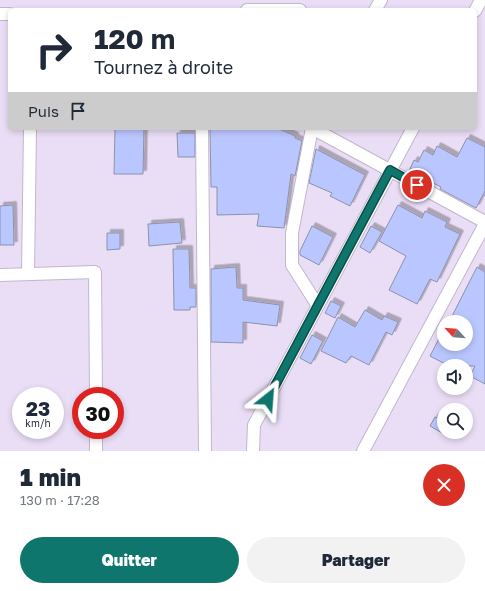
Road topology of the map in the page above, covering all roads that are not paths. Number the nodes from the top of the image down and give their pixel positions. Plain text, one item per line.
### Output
1 (30, 130) edge
2 (202, 130) edge
3 (312, 130) edge
4 (316, 130) edge
5 (411, 130) edge
6 (390, 170) junction
7 (485, 223) edge
8 (28, 274) junction
9 (0, 275) edge
10 (318, 306) junction
11 (96, 387) edge
12 (96, 439) edge
13 (96, 451) edge
14 (205, 451) edge
15 (253, 451) edge
16 (363, 451) edge

1 - 8 street
2 - 14 street
3 - 10 street
4 - 6 street
5 - 6 street
6 - 7 street
6 - 10 street
7 - 16 street
8 - 9 street
8 - 11 street
10 - 15 street
12 - 13 street

